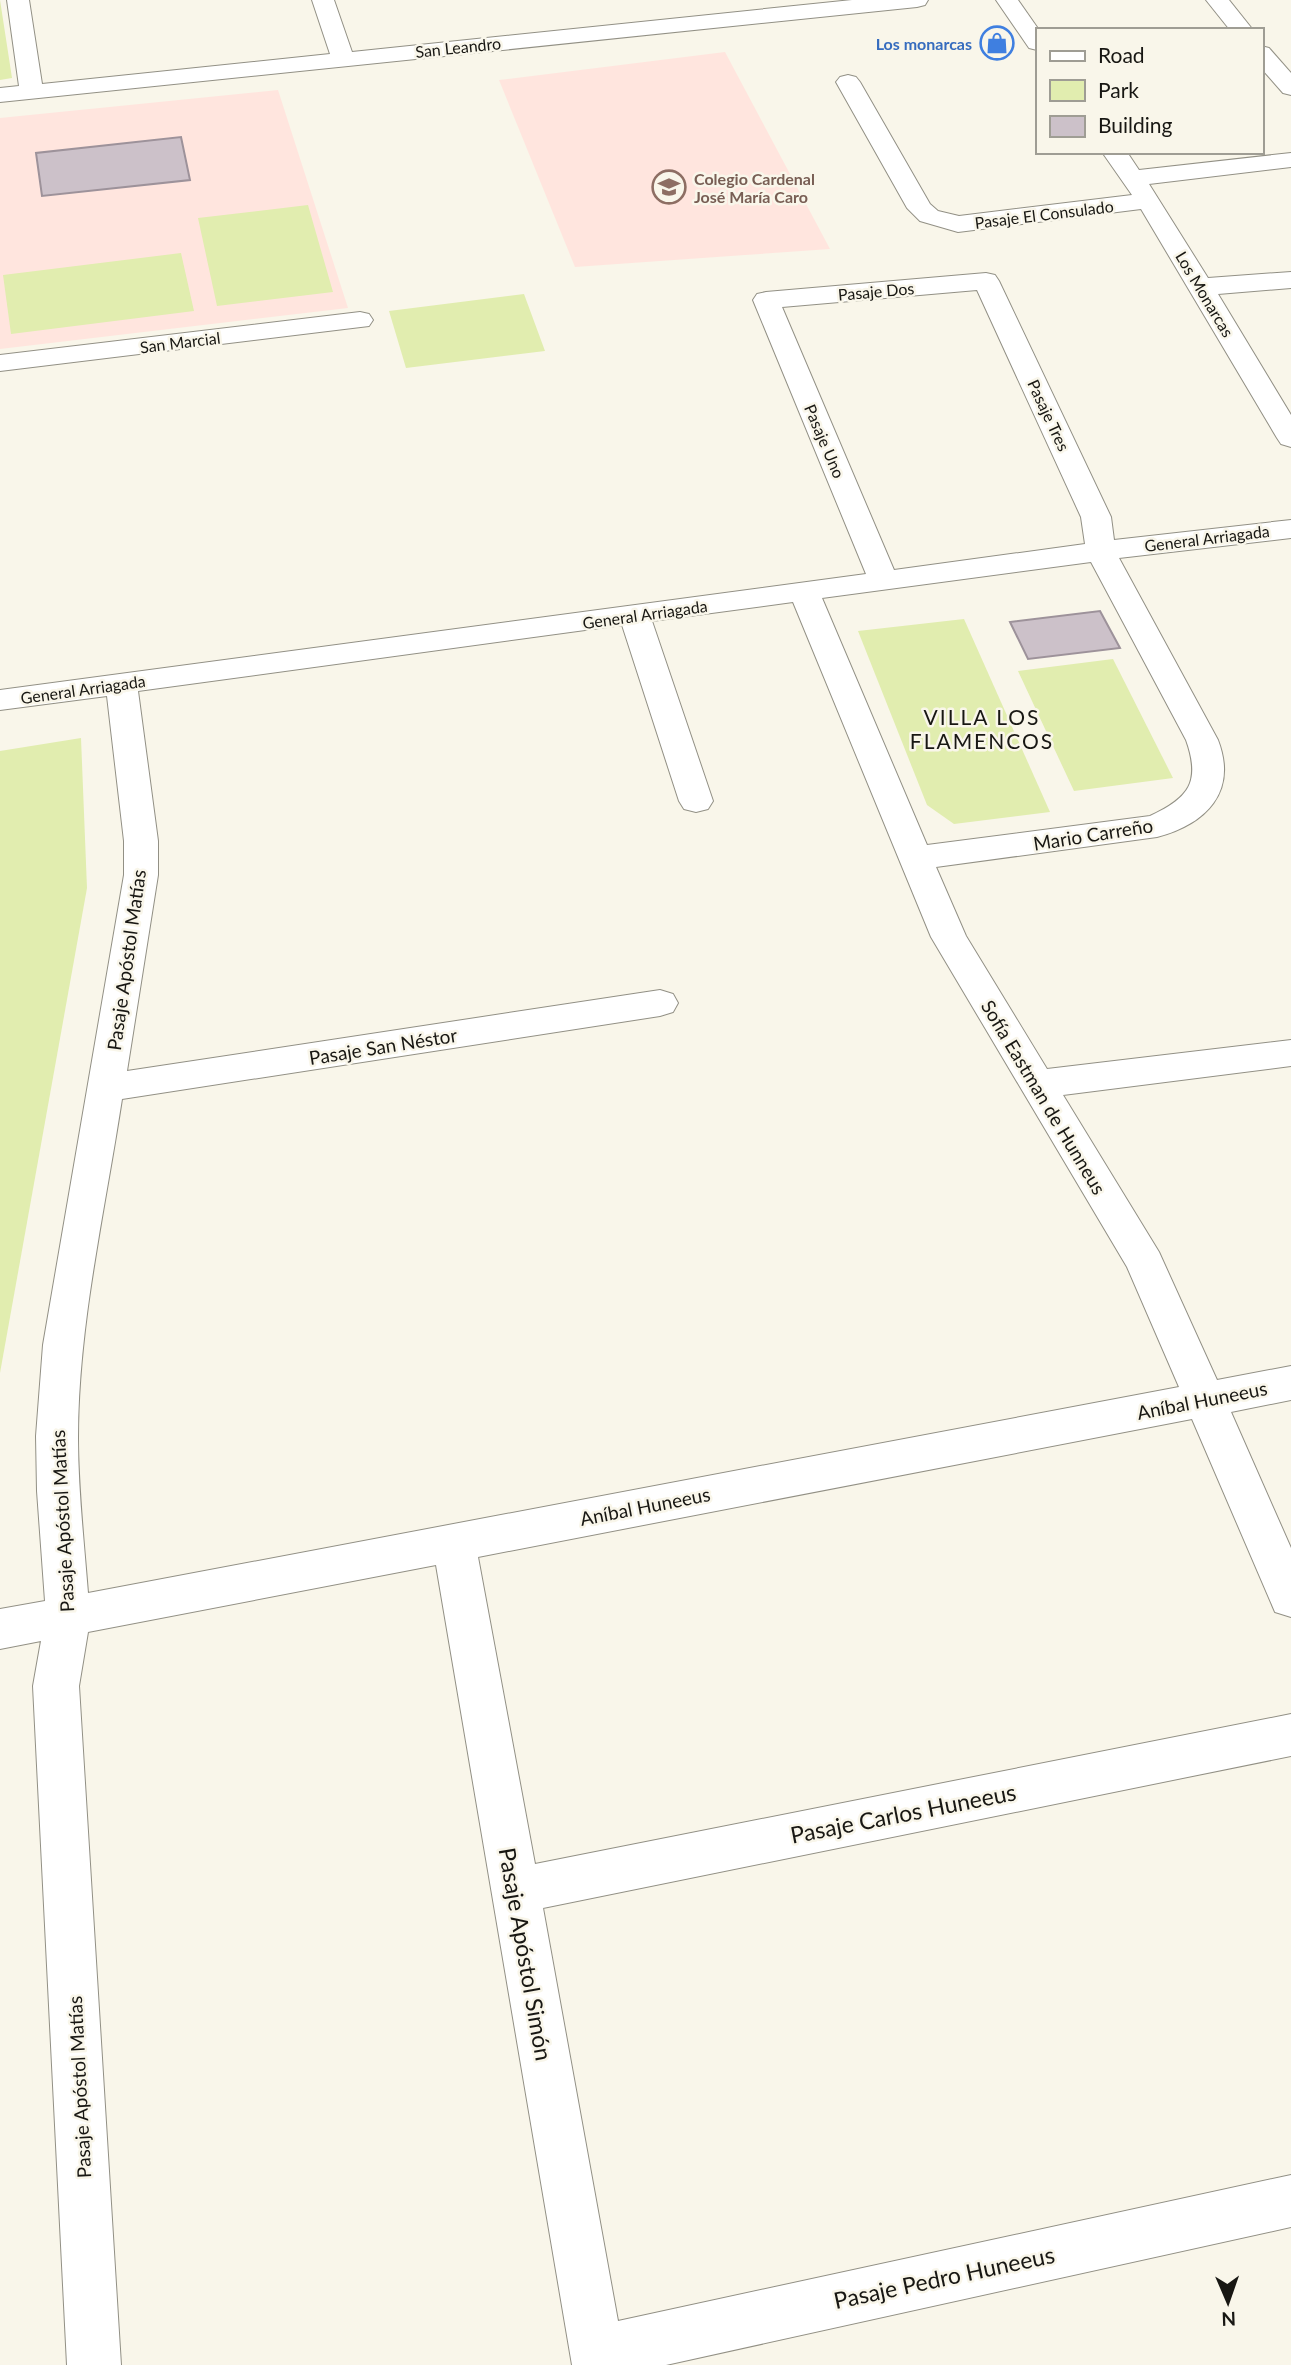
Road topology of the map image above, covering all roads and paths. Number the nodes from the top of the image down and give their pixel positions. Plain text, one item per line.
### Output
1 (18, 0) edge
2 (323, 0) edge
3 (917, 0) edge
4 (1007, 0) edge
5 (1217, 0) edge
6 (807, 5) edge
7 (1240, 28) edge
8 (1036, 42) edge
9 (1263, 54) edge
10 (343, 59) junction
11 (848, 82) dead end
12 (1291, 88) edge
13 (31, 91) junction
14 (0, 95) edge
15 (1115, 154) edge
16 (1291, 160) edge
17 (1133, 178) junction
18 (1149, 201) junction
19 (1291, 280) edge
20 (986, 281) joint
21 (1200, 286) junction
22 (766, 300) joint
23 (360, 320) dead end
24 (0, 363) edge
25 (1291, 438) edge
26 (1291, 529) edge
27 (1101, 553) junction
28 (884, 582) junction
29 (804, 592) junction
30 (634, 615) junction
31 (121, 684) junction
32 (0, 700) edge
33 (696, 801) dead end
34 (914, 858) junction
35 (660, 1003) dead end
36 (1291, 1053) edge
37 (1037, 1084) junction
38 (107, 1088) junction
39 (1291, 1383) edge
40 (1206, 1399) junction
41 (454, 1542) junction
42 (1291, 1598) edge
43 (68, 1617) junction
44 (0, 1629) edge
45 (1291, 1735) edge
46 (515, 1891) junction
47 (1291, 2201) edge
48 (598, 2359) edge
49 (94, 2365) edge

1 - 13 street
2 - 10 street
3 - 6 street, San Leandro
4 - 8 street
5 - 7 street
6 - 10 street, San Leandro
9 - 12 street
10 - 13 street, San Leandro
11 - 18 street, Pasaje El Consulado
13 - 14 street, San Leandro
15 - 17 street, Los Monarcas
16 - 17 street
17 - 18 street, Los Monarcas
18 - 21 street, Los Monarcas
19 - 21 street
20 - 22 street, Pasaje Dos
20 - 27 street, Pasaje Tres
21 - 25 street, Los Monarcas
22 - 28 street, Pasaje Uno
23 - 24 street, San Marcial
26 - 27 street, General Arriagada
27 - 28 street, General Arriagada
27 - 34 street, Mario Carreño
28 - 29 street, General Arriagada
29 - 30 street, General Arriagada
29 - 34 street, Sofía Eastman de Hunneus
30 - 31 street, General Arriagada
30 - 33 street
31 - 32 street, General Arriagada
31 - 38 street, Pasaje Apóstol Matías
34 - 37 street, Sofía Eastman de Hunneus
35 - 38 street, Pasaje San Néstor
36 - 37 street
37 - 40 street, Sofía Eastman de Hunneus
38 - 43 street, Pasaje Apóstol Matías
39 - 40 street, Aníbal Huneeus
40 - 41 street, Aníbal Huneeus
40 - 42 street, Sofía Eastman de Hunneus
41 - 43 street, Aníbal Huneeus
41 - 46 street, Pasaje Apóstol Simón
43 - 44 street, Aníbal Huneeus
43 - 49 street, Pasaje Apóstol Matías
45 - 46 street, Pasaje Carlos Huneeus
46 - 48 street, Pasaje Apóstol Simón
47 - 48 street, Pasaje Pedro Huneeus

